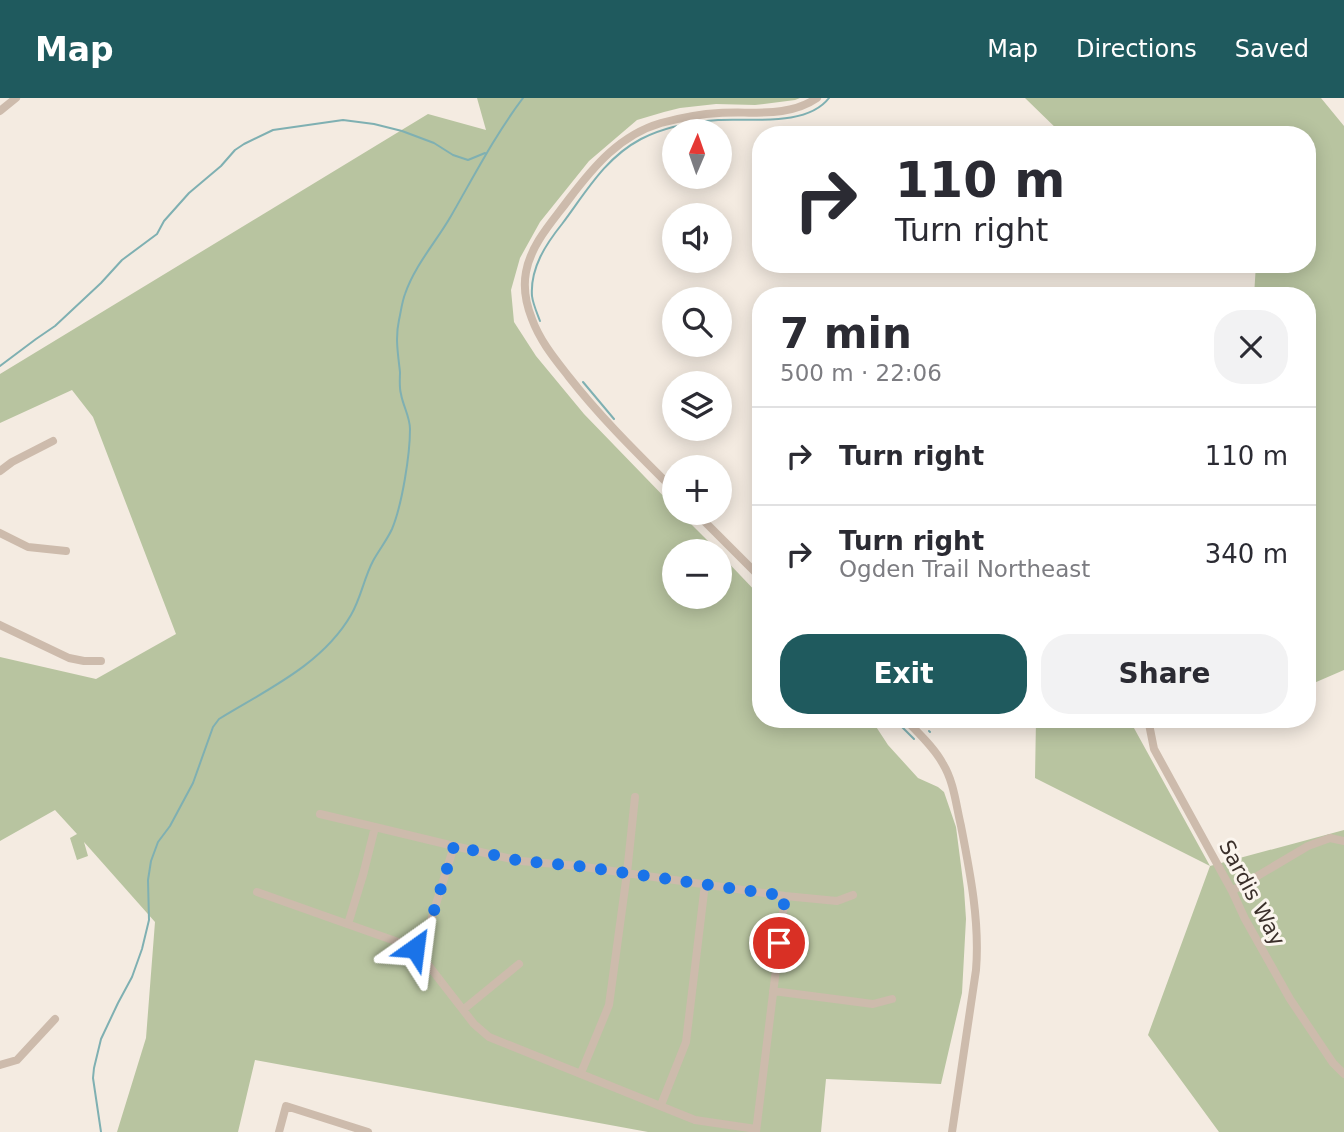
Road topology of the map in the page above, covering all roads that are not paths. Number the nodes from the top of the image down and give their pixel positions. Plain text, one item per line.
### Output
1 (16, 98) edge
2 (817, 98) edge
3 (0, 111) edge
4 (53, 441) dead end
5 (0, 471) edge
6 (662, 479) edge
7 (708, 525) edge
8 (0, 533) edge
9 (66, 551) dead end
10 (752, 569) edge
11 (0, 625) edge
12 (102, 661) dead end
13 (913, 728) edge
14 (1150, 728) edge
15 (635, 797) dead end
16 (320, 814) dead end
17 (374, 827) junction
18 (1344, 841) edge
19 (454, 846) junction
20 (627, 873) junction
21 (705, 884) junction
22 (1231, 891) junction
23 (257, 892) dead end
24 (853, 895) dead end
25 (785, 896) junction
26 (348, 924) junction
27 (415, 948) junction
28 (519, 964) dead end
29 (773, 990) junction
30 (892, 999) dead end
31 (464, 1009) junction
32 (55, 1019) dead end
33 (0, 1065) edge
34 (581, 1073) junction
35 (1344, 1074) edge
36 (661, 1105) junction
37 (756, 1130) edge
38 (279, 1132) edge
39 (368, 1132) edge
40 (952, 1132) edge

1 - 3 street
2 - 6 street
4 - 5 street
7 - 10 street
8 - 9 street
11 - 12 street
13 - 40 street
14 - 22 street, Sardis Way
15 - 20 street
16 - 17 street
17 - 19 street
17 - 26 street
18 - 22 street
19 - 20 street
19 - 27 street
20 - 21 street
20 - 34 street
21 - 25 street
21 - 36 street
22 - 35 street, Sardis Way
23 - 26 street
24 - 25 street
25 - 29 street
26 - 27 street
27 - 31 street
28 - 31 street
29 - 30 street
29 - 37 street
31 - 34 street
32 - 33 street
34 - 36 street
36 - 37 street
38 - 39 street

